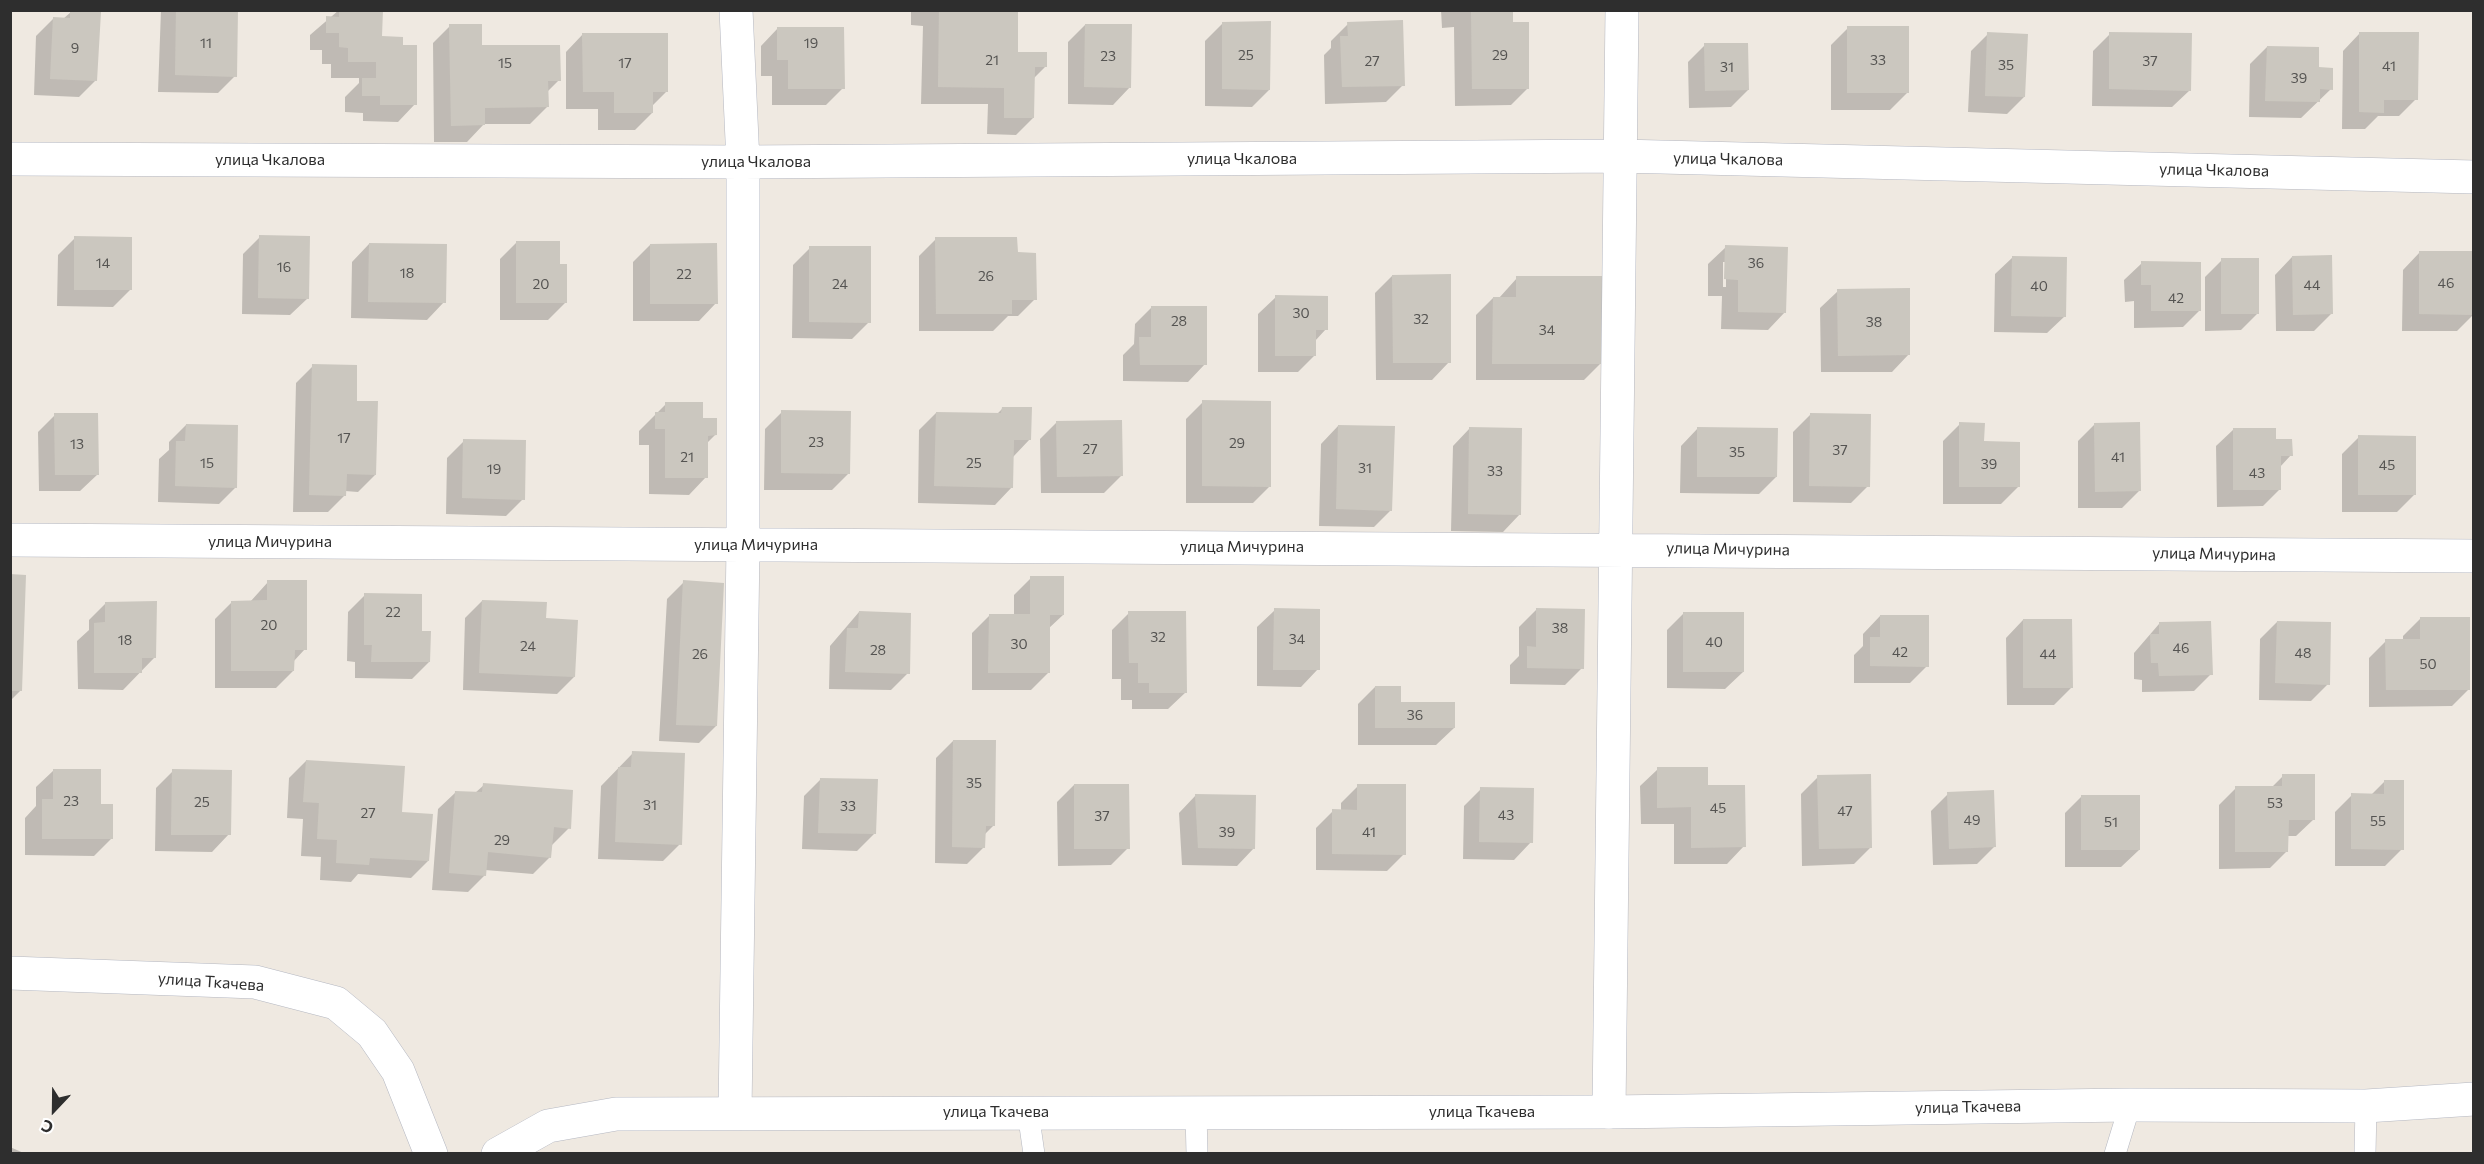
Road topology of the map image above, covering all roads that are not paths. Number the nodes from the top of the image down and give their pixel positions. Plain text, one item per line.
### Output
1 (736, 10) edge
2 (1622, 10) edge
3 (1620, 156) junction
4 (10, 159) edge
5 (743, 162) junction
6 (2474, 177) edge
7 (10, 540) edge
8 (743, 545) junction
9 (1615, 548) junction
10 (2474, 556) edge
11 (10, 973) edge
12 (2474, 1099) edge
13 (2130, 1105) junction
14 (2366, 1106) junction
15 (1028, 1112) junction
16 (1196, 1112) junction
17 (1609, 1112) junction
18 (735, 1113) junction
19 (431, 1154) edge
20 (498, 1154) edge
21 (1034, 1154) edge
22 (1197, 1154) edge
23 (2115, 1154) edge
24 (2365, 1154) edge

1 - 5 street
2 - 3 street
3 - 5 street, улица Чкалова
3 - 6 street, улица Чкалова
3 - 9 street
4 - 5 street, улица Чкалова
5 - 8 street
7 - 8 street, улица Мичурина
8 - 9 street, улица Мичурина
8 - 18 street
9 - 10 street, улица Мичурина
9 - 17 street
11 - 19 street, улица Ткачева
12 - 14 street, улица Ткачева
13 - 14 street, улица Ткачева
13 - 17 street, улица Ткачева
13 - 23 lane
14 - 24 lane
15 - 16 street, улица Ткачева
15 - 18 street, улица Ткачева
15 - 21 lane
16 - 17 street, улица Ткачева
16 - 22 lane
18 - 20 street, улица Ткачева

